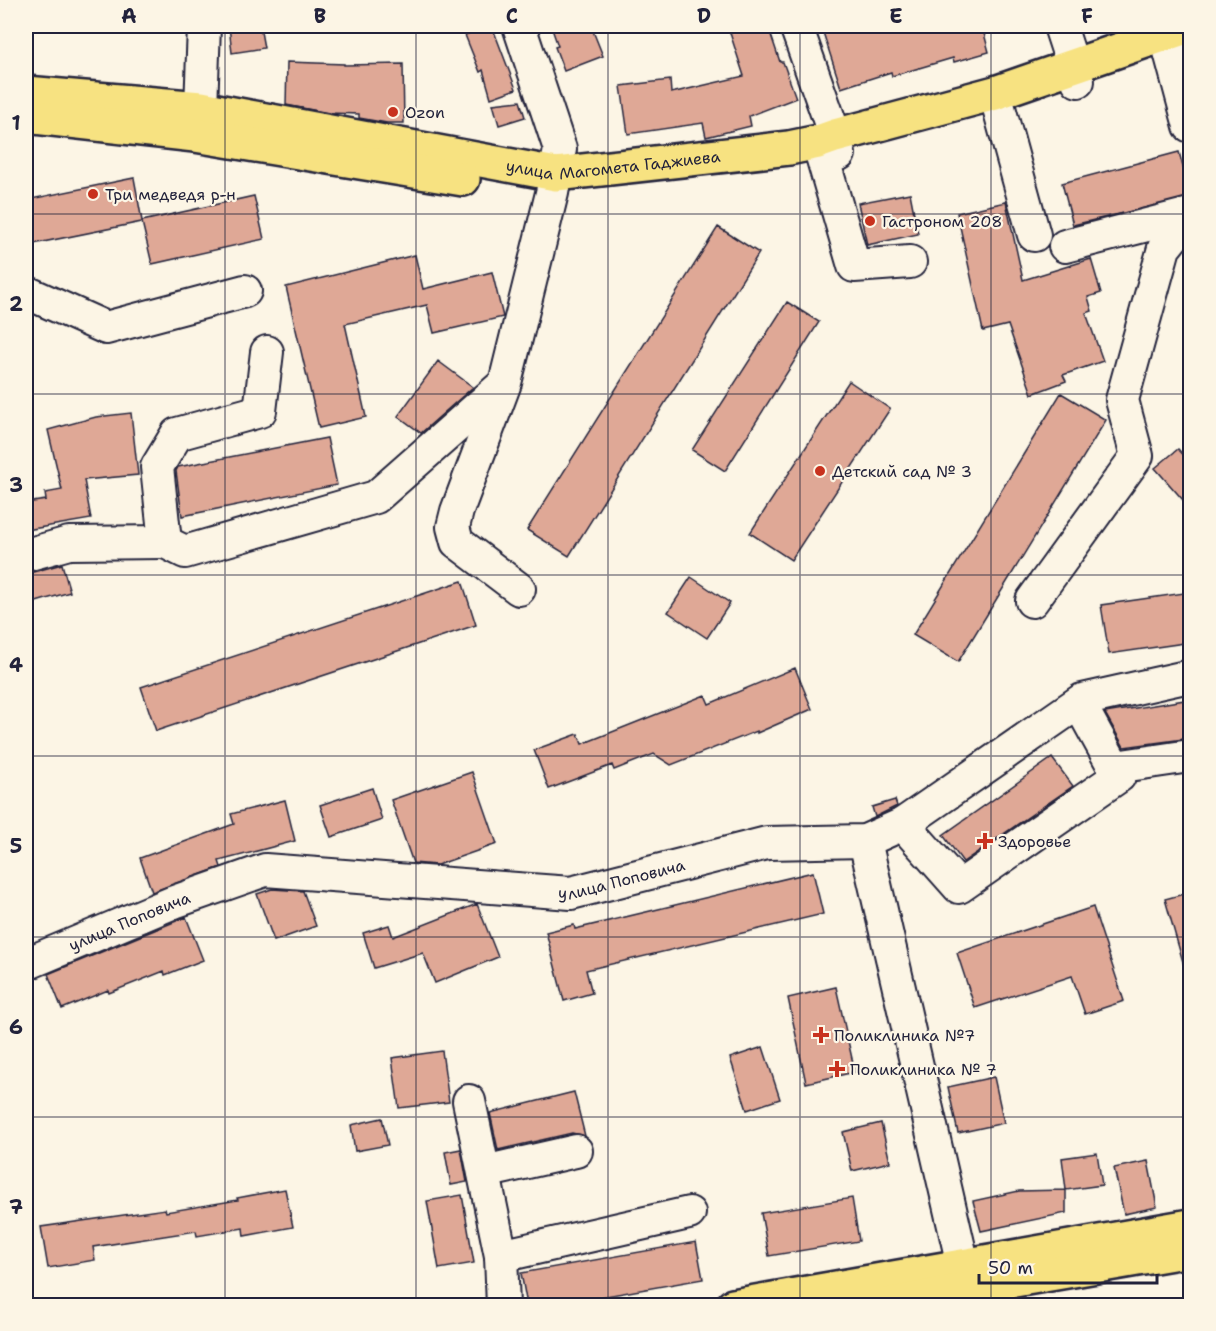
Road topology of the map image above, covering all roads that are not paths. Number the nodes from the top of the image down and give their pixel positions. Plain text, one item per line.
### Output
1 (204, 26) edge
2 (519, 26) edge
3 (796, 26) edge
4 (1060, 26) edge
5 (1179, 39) edge
6 (1076, 74) junction
7 (26, 93) edge
8 (998, 99) junction
9 (26, 116) edge
10 (198, 122) junction
11 (1191, 126) edge
12 (829, 147) junction
13 (554, 184) junction
14 (1191, 215) edge
15 (1034, 235) dead end
16 (1065, 246) dead end
17 (910, 262) dead end
18 (245, 291) dead end
19 (26, 292) edge
20 (267, 352) dead end
21 (505, 383) junction
22 (165, 542) junction
23 (26, 555) edge
24 (519, 589) dead end
25 (1032, 601) dead end
26 (1191, 676) edge
27 (1079, 703) junction
28 (1191, 756) edge
29 (1115, 767) junction
30 (903, 824) junction
31 (865, 842) junction
32 (26, 964) edge
33 (469, 1101) dead end
34 (576, 1151) dead end
35 (484, 1172) junction
36 (689, 1213) dead end
37 (1191, 1226) edge
38 (1191, 1250) edge
39 (501, 1256) junction
40 (966, 1286) edge
41 (503, 1305) edge
42 (733, 1305) edge
43 (882, 1305) edge

1 - 10 street
2 - 13 street
3 - 12 street
4 - 6 street
5 - 6 main road, улица Магомета Гаджиева
5 - 11 street
6 - 8 main road, улица Магомета Гаджиева
7 - 10 main road, улица Магомета Гаджиева
8 - 12 main road, улица Магомета Гаджиева
8 - 15 street
9 - 10 main road, улица Магомета Гаджиева
10 - 13 main road, улица Магомета Гаджиева
12 - 13 main road, улица Магомета Гаджиева
12 - 17 street
13 - 21 street
14 - 16 street
14 - 25 street
18 - 19 street
20 - 22 street
21 - 22 street
21 - 24 street
22 - 23 street
26 - 27 street, улица Поповича
27 - 29 street
27 - 30 street, улица Поповича
28 - 29 street
29 - 30 street
30 - 31 street, улица Поповича
31 - 32 street, улица Поповича
31 - 40 street
33 - 35 street
34 - 35 street
35 - 39 street
36 - 39 street
37 - 40 main road
38 - 40 main road
39 - 41 street
40 - 42 main road
40 - 43 main road

